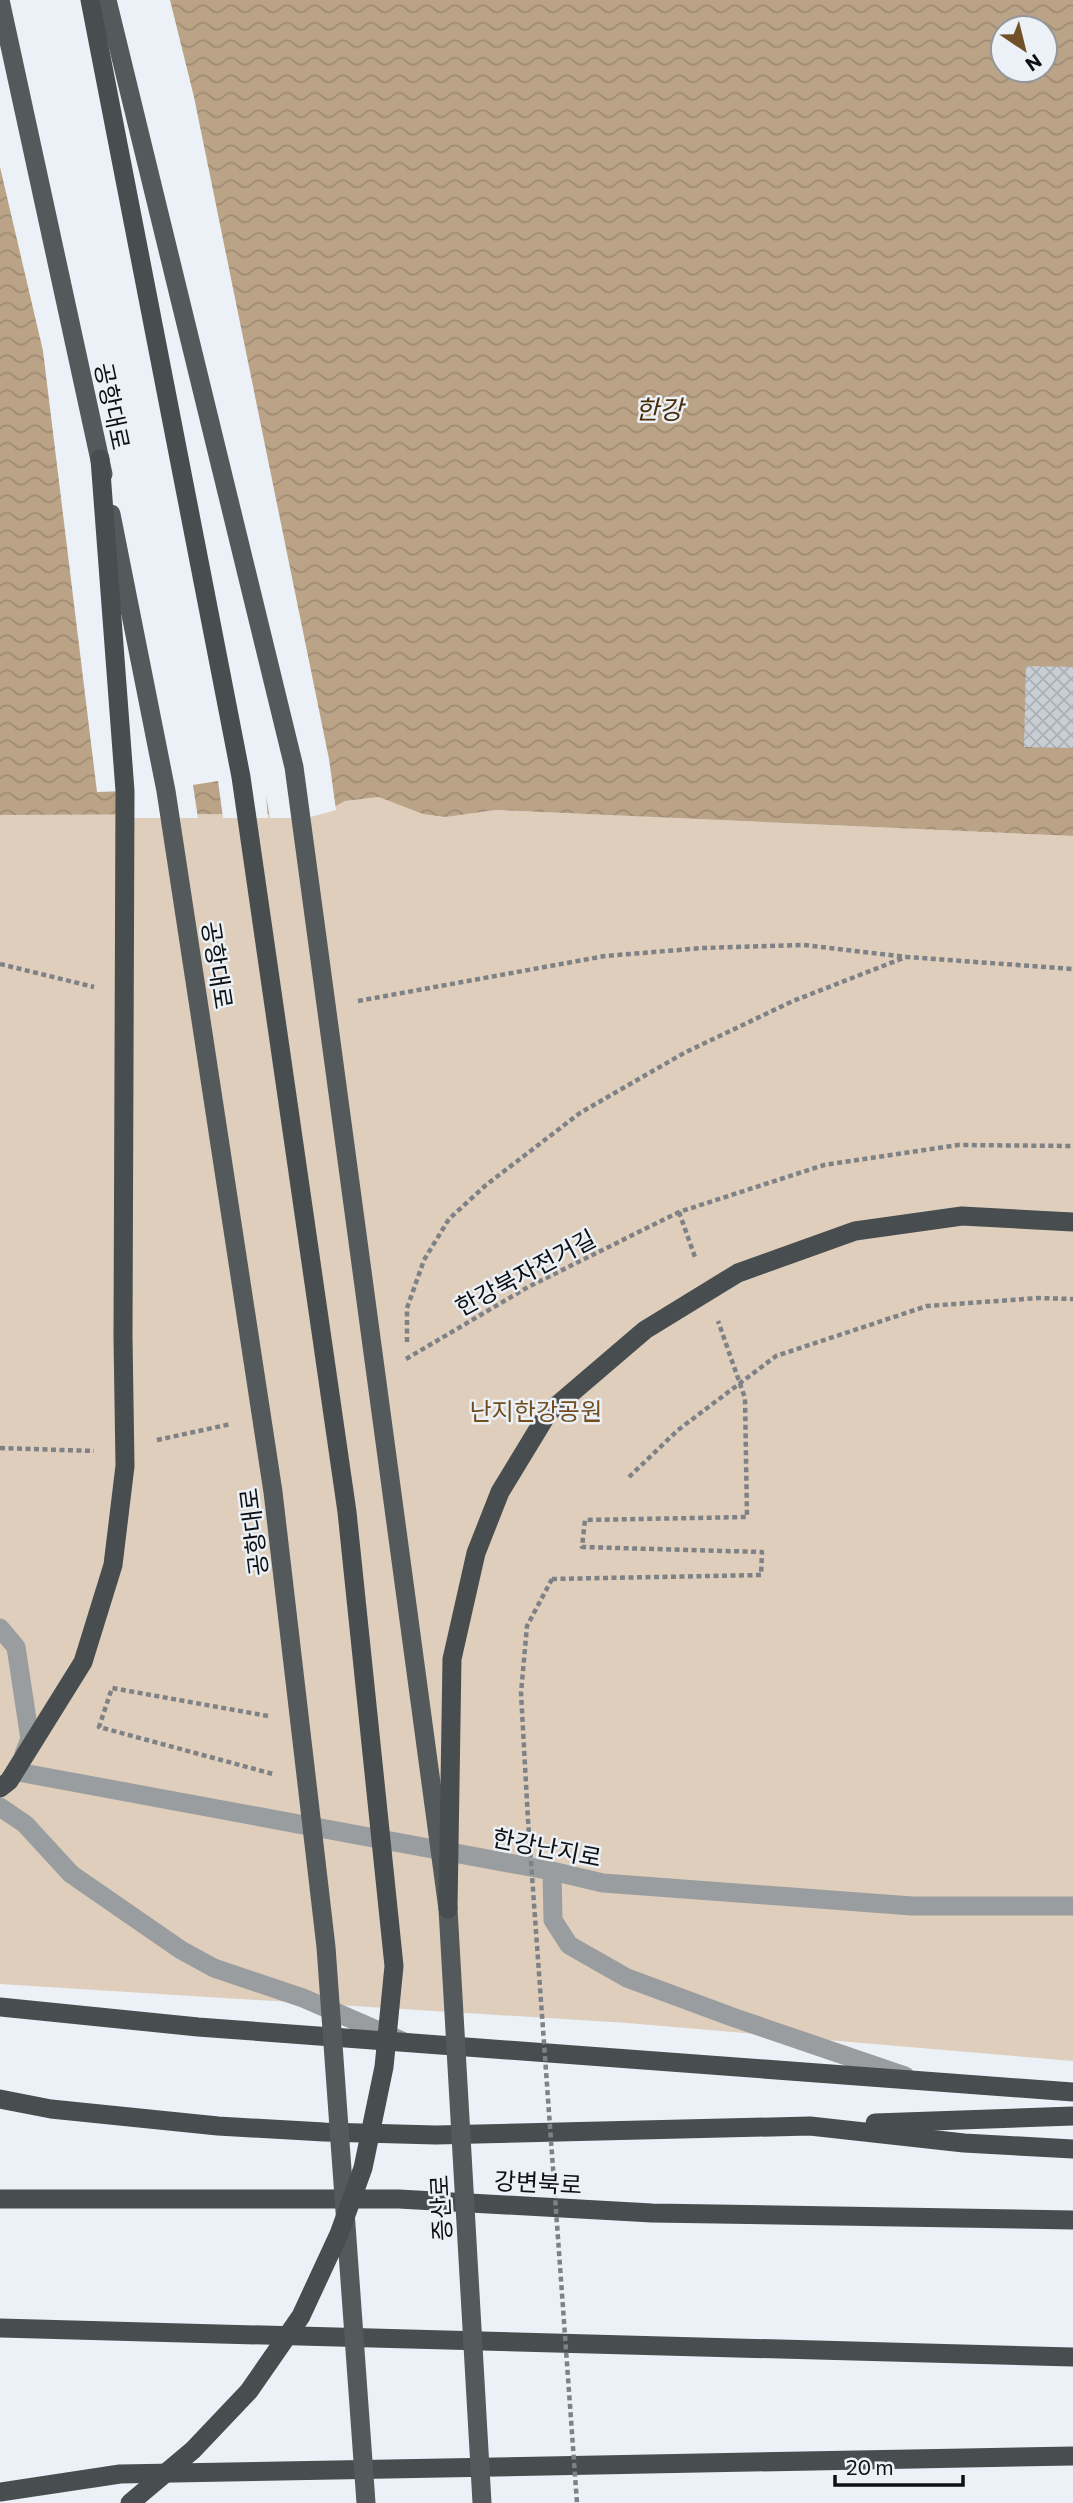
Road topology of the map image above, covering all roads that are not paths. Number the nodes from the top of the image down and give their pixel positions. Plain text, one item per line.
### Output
1 (0, 0) edge
2 (90, 0) edge
3 (107, 0) edge
4 (100, 459) junction
5 (1073, 1222) edge
6 (0, 1628) edge
7 (18, 1772) junction
8 (0, 1788) edge
9 (0, 1797) edge
10 (0, 1807) edge
11 (552, 1871) junction
12 (1073, 1906) edge
13 (448, 1909) junction
14 (0, 2007) edge
15 (403, 2042) junction
16 (915, 2080) junction
17 (1073, 2092) edge
18 (0, 2099) edge
19 (1073, 2116) edge
20 (810, 2126) junction
21 (1073, 2149) edge
22 (0, 2199) edge
23 (1073, 2220) edge
24 (0, 2328) edge
25 (1073, 2357) edge
26 (1073, 2456) edge
27 (0, 2492) edge
28 (130, 2503) edge
29 (366, 2503) edge
30 (482, 2503) edge

1 - 4 main road, 공항대로, bridge
2 - 28 highway, bridge
3 - 13 main road, bridge
4 - 8 highway, bridge
4 - 29 main road, 공항대로, bridge
5 - 13 highway, bridge
6 - 7 lane
7 - 9 lane
7 - 11 lane, 한강난지로
10 - 15 lane
11 - 12 lane, 한강난지로
11 - 16 lane
13 - 30 main road, 증산로, bridge
14 - 15 highway
15 - 16 highway
16 - 17 highway
18 - 20 highway
19 - 20 highway
20 - 21 highway
22 - 23 highway, 강변북로
24 - 25 highway
26 - 27 highway

